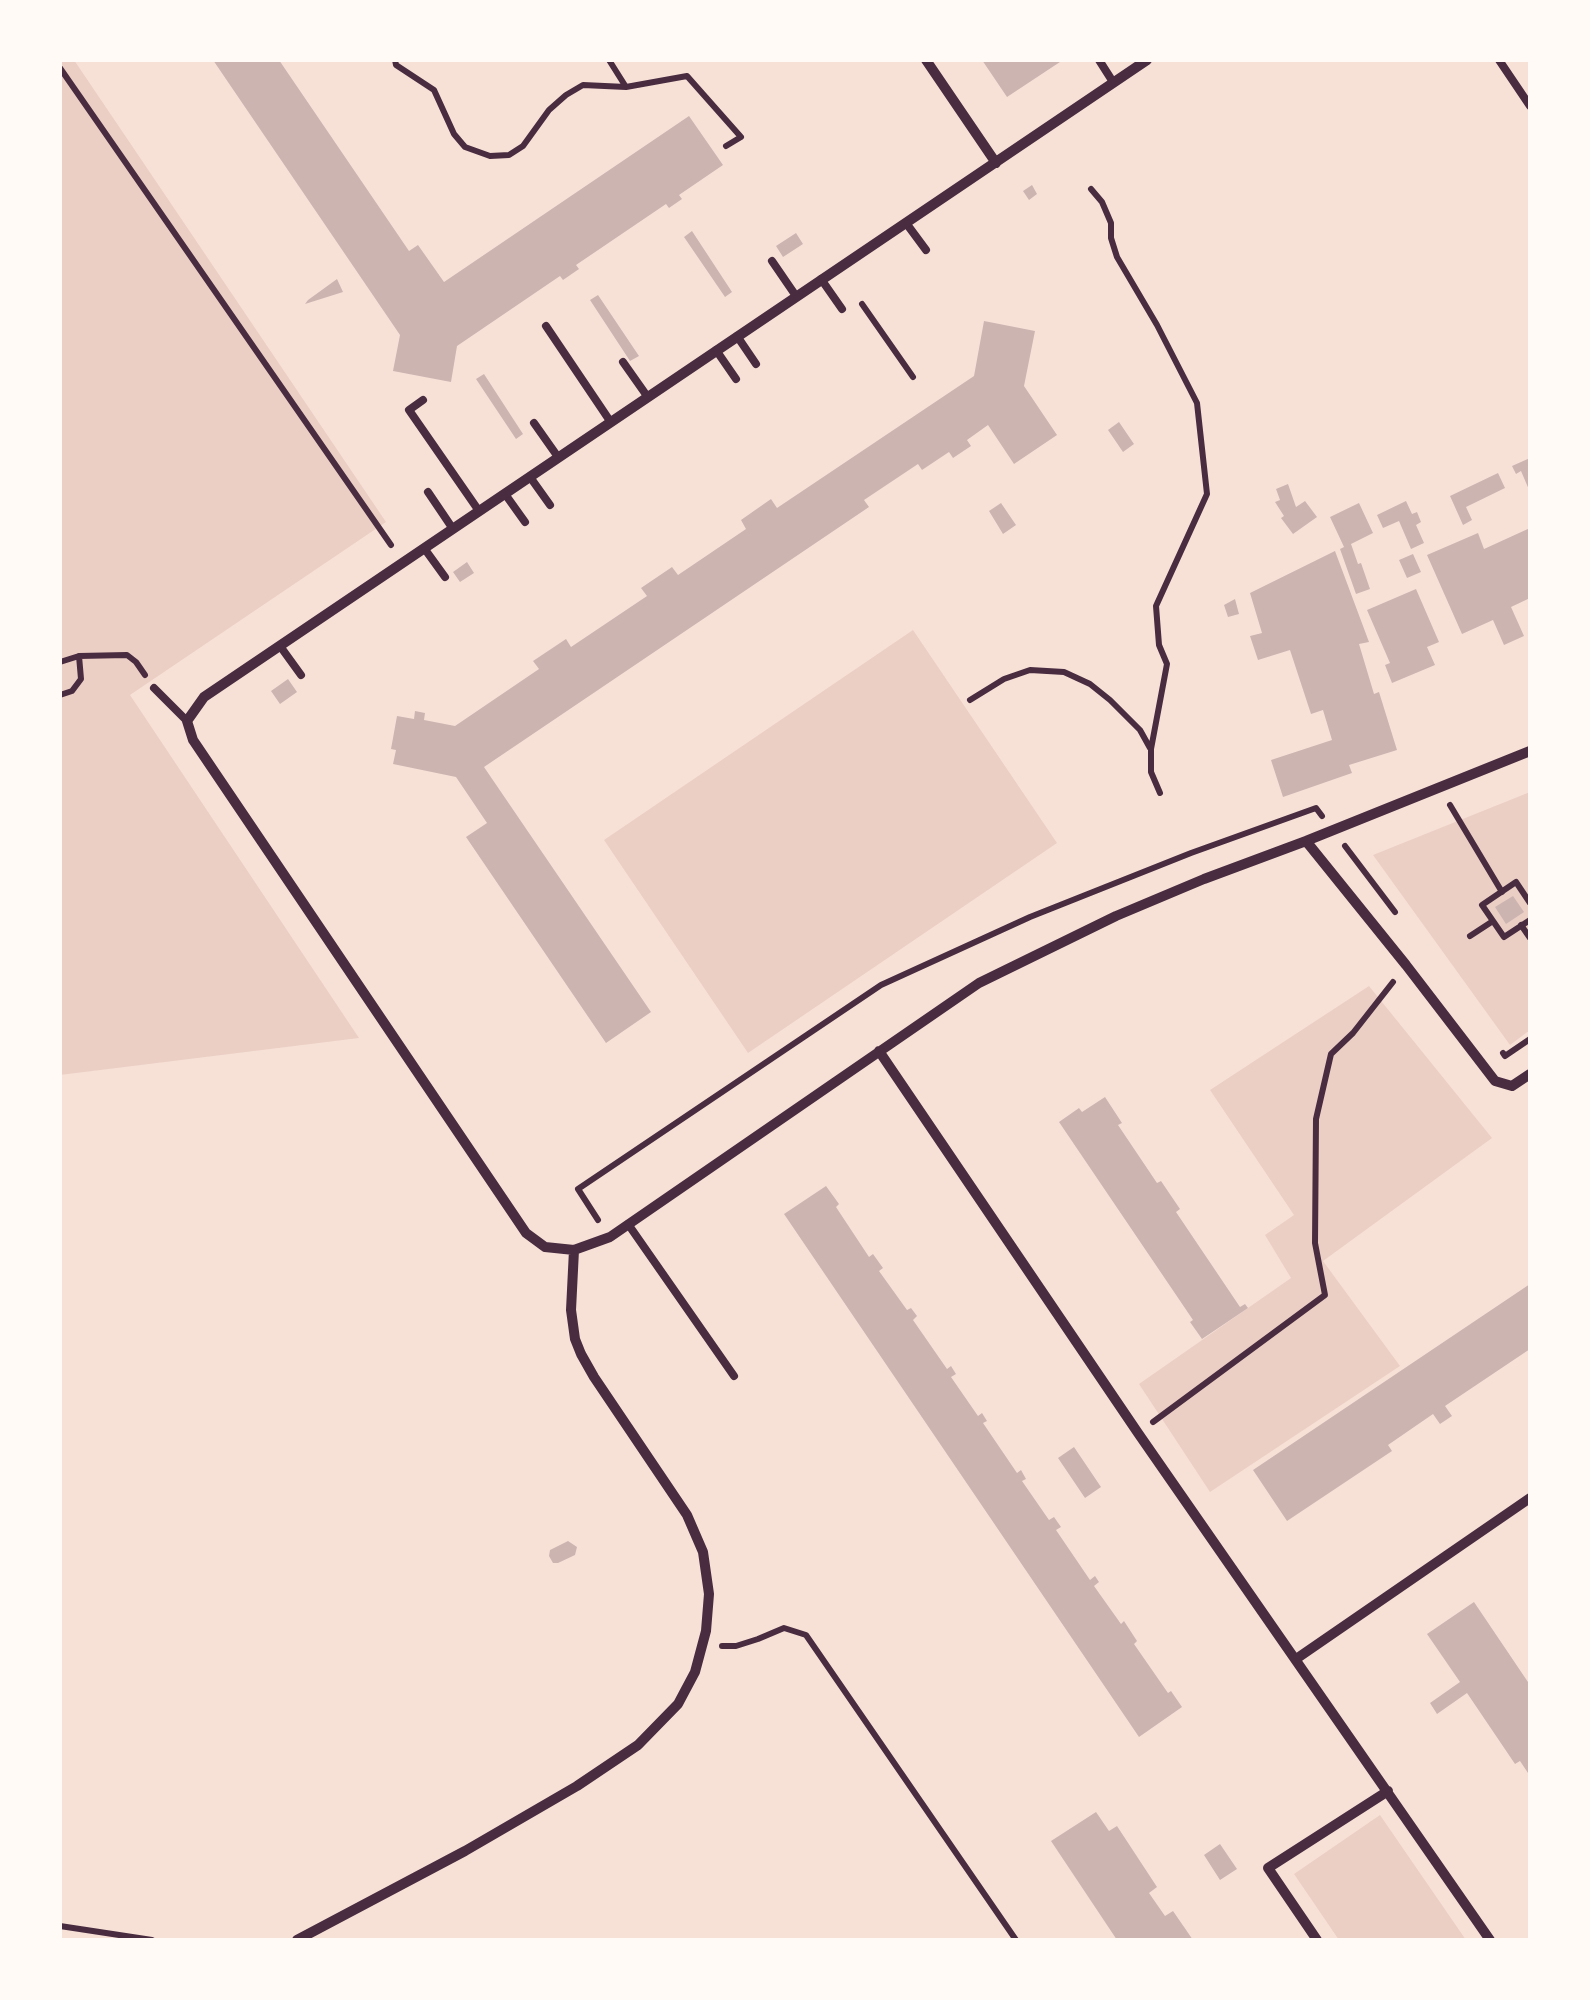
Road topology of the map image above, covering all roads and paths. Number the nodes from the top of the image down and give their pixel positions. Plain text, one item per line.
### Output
1 (396, 60) edge
2 (609, 60) edge
3 (926, 60) edge
4 (1099, 60) edge
5 (1146, 60) edge
6 (1499, 60) edge
7 (60, 68) edge
8 (1114, 82) junction
9 (626, 86) junction
10 (1530, 106) edge
11 (726, 146) dead end
12 (996, 163) junction
13 (1091, 189) dead end
14 (906, 223) junction
15 (926, 250) dead end
16 (772, 262) dead end
17 (838, 268) junction
18 (821, 280) junction
19 (796, 296) junction
20 (842, 309) dead end
21 (546, 326) dead end
22 (737, 336) junction
23 (716, 350) junction
24 (622, 362) dead end
25 (756, 364) dead end
26 (912, 377) dead end
27 (736, 379) dead end
28 (647, 396) junction
29 (423, 400) dead end
30 (610, 421) junction
31 (534, 424) dead end
32 (558, 457) junction
33 (530, 476) junction
34 (428, 492) dead end
35 (504, 494) junction
36 (550, 505) dead end
37 (479, 512) junction
38 (525, 522) dead end
39 (453, 528) junction
40 (424, 548) junction
41 (404, 562) junction
42 (445, 577) dead end
43 (280, 646) junction
44 (79, 656) junction
45 (60, 662) edge
46 (301, 675) dead end
47 (154, 688) joint
48 (60, 695) edge
49 (970, 700) dead end
50 (187, 721) junction
51 (1150, 749) junction
52 (1530, 751) edge
53 (1440, 787) junction
54 (1160, 794) dead end
55 (1333, 830) junction
56 (1306, 841) junction
57 (1502, 892) junction
58 (1530, 901) edge
59 (1402, 920) dead end
60 (1530, 920) edge
61 (1493, 921) junction
62 (1522, 926) junction
63 (1470, 936) dead end
64 (1530, 938) edge
65 (1406, 966) junction
66 (1530, 1039) edge
67 (1494, 1040) dead end
68 (879, 1051) junction
69 (1530, 1074) edge
70 (628, 1224) junction
71 (610, 1238) junction
72 (574, 1250) junction
73 (734, 1376) dead end
74 (1138, 1433) junction
75 (1530, 1498) edge
76 (702, 1647) junction
77 (1296, 1659) junction
78 (1388, 1792) junction
79 (60, 1926) edge
80 (152, 1940) edge
81 (298, 1940) edge
82 (1016, 1940) edge
83 (1318, 1940) edge
84 (1490, 1940) edge

1 - 9 path
2 - 9 path
3 - 12 street
4 - 8 lane
5 - 8 street
6 - 10 lane
7 - 41 path
8 - 12 street
9 - 11 path
12 - 14 street
13 - 51 path
14 - 15 lane
14 - 17 street
16 - 19 lane
17 - 18 street
17 - 26 path
18 - 19 street
18 - 20 lane
19 - 22 street
21 - 30 lane
22 - 23 street
22 - 25 lane
23 - 27 lane
23 - 28 street
24 - 28 lane
28 - 30 street
29 - 37 lane
30 - 32 street
31 - 32 lane
32 - 33 street
33 - 35 street
33 - 36 lane
34 - 39 lane
35 - 37 street
35 - 38 lane
37 - 39 street
39 - 40 street
40 - 41 street
40 - 42 lane
41 - 43 street
43 - 46 lane
43 - 50 street
44 - 45 path
44 - 47 path
44 - 48 path
47 - 50 lane
49 - 51 path
50 - 72 street
51 - 54 path
52 - 53 street
53 - 55 street
53 - 57 path
55 - 56 street
55 - 59 path
55 - 71 path
56 - 65 street
56 - 68 street
57 - 58 path
57 - 61 path
60 - 62 path
61 - 62 path
61 - 63 path
62 - 64 path
65 - 69 street
65 - 74 path
66 - 67 path
68 - 70 street
68 - 74 street
70 - 71 street
70 - 73 lane
71 - 72 street
72 - 76 street
74 - 77 street
75 - 77 street
76 - 81 street
76 - 82 path
77 - 78 street
78 - 83 street
78 - 84 street
79 - 80 path

